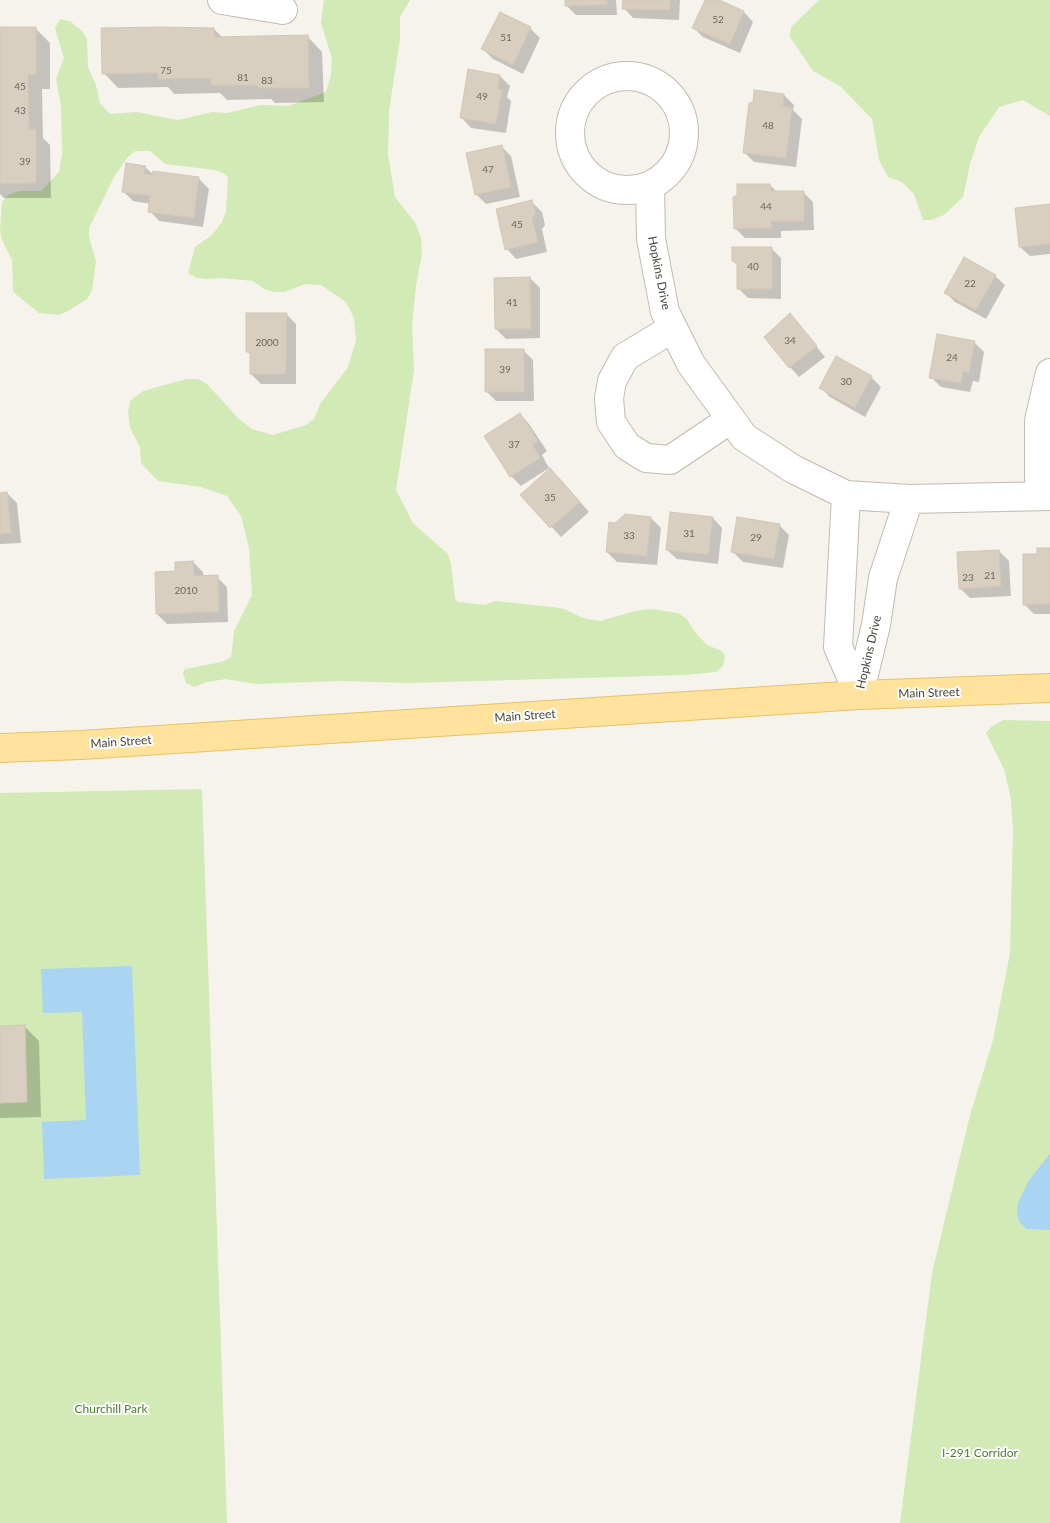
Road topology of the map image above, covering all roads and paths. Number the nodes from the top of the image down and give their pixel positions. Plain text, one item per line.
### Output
1 (222, 0) edge
2 (283, 10) dead end
3 (650, 186) junction
4 (674, 328) junction
5 (1050, 373) edge
6 (731, 419) junction
7 (846, 496) junction
8 (1044, 496) edge
9 (909, 499) junction
10 (1050, 688) edge
11 (859, 695) junction
12 (0, 748) edge

1 - 2 street
3 - 3 street
3 - 4 street, Hopkins Drive
4 - 6 street, Hopkins Drive
4 - 6 street
5 - 8 street, Hopkins Drive
6 - 7 street, Hopkins Drive
7 - 9 street, Hopkins Drive
7 - 11 street, Hopkins Drive
8 - 9 street, Hopkins Drive
9 - 11 street, Hopkins Drive
10 - 11 main road, Main Street
11 - 12 main road, Main Street

